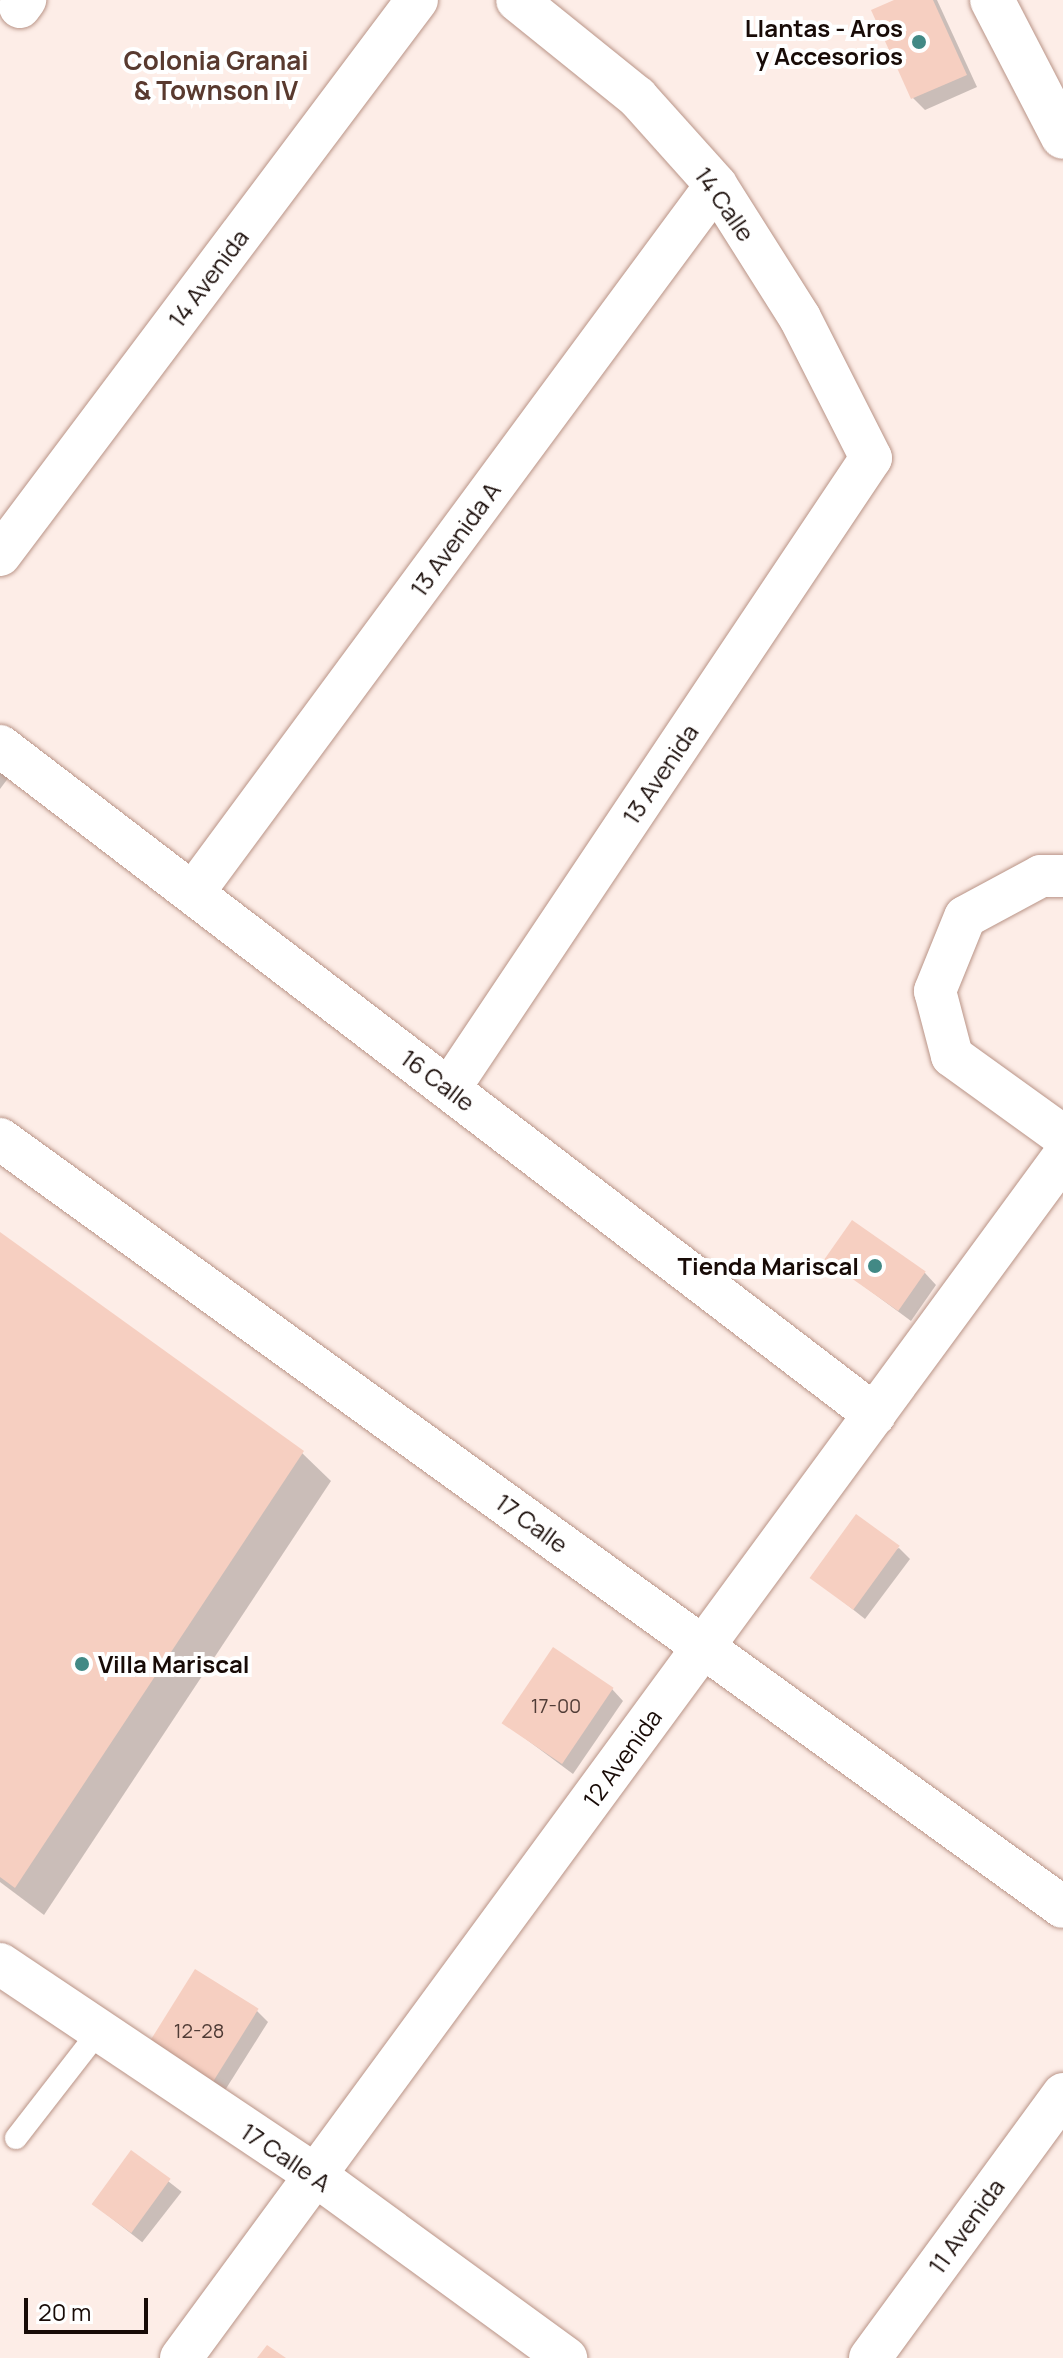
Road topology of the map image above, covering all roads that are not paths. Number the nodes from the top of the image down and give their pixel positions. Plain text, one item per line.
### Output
1 (417, 0) edge
2 (517, 0) edge
3 (992, 0) edge
4 (1024, 0) edge
5 (1063, 75) edge
6 (1063, 137) edge
7 (716, 185) junction
8 (871, 458) joint
9 (0, 555) edge
10 (0, 746) edge
11 (1063, 876) edge
12 (193, 893) junction
13 (449, 1089) junction
14 (1063, 1136) edge
15 (0, 1139) edge
16 (1063, 1157) edge
17 (875, 1415) junction
18 (704, 1647) junction
19 (1063, 1907) edge
20 (0, 1964) edge
21 (99, 2031) junction
22 (1063, 2094) edge
23 (16, 2138) dead end
24 (315, 2175) junction
25 (181, 2358) edge
26 (566, 2358) edge
27 (870, 2358) edge

1 - 9 street, 14 Avenida
2 - 7 street, 14 Calle
3 - 6 street
4 - 5 street
7 - 8 street, 14 Calle
7 - 12 street, 13 Avenida A
8 - 13 street, 13 Avenida
10 - 12 street, 16 Calle
11 - 14 street
12 - 13 street, 16 Calle
13 - 17 street, 16 Calle
15 - 18 street, 17 Calle
16 - 17 street, 12 Avenida
17 - 18 street, 12 Avenida
18 - 19 street, 17 Calle
18 - 24 street, 12 Avenida
20 - 21 street, 17 Calle A
21 - 23 lane
21 - 24 street, 17 Calle A
22 - 27 street, 11 Avenida
24 - 25 street, 12 Avenida
24 - 26 street, 17 Calle A

